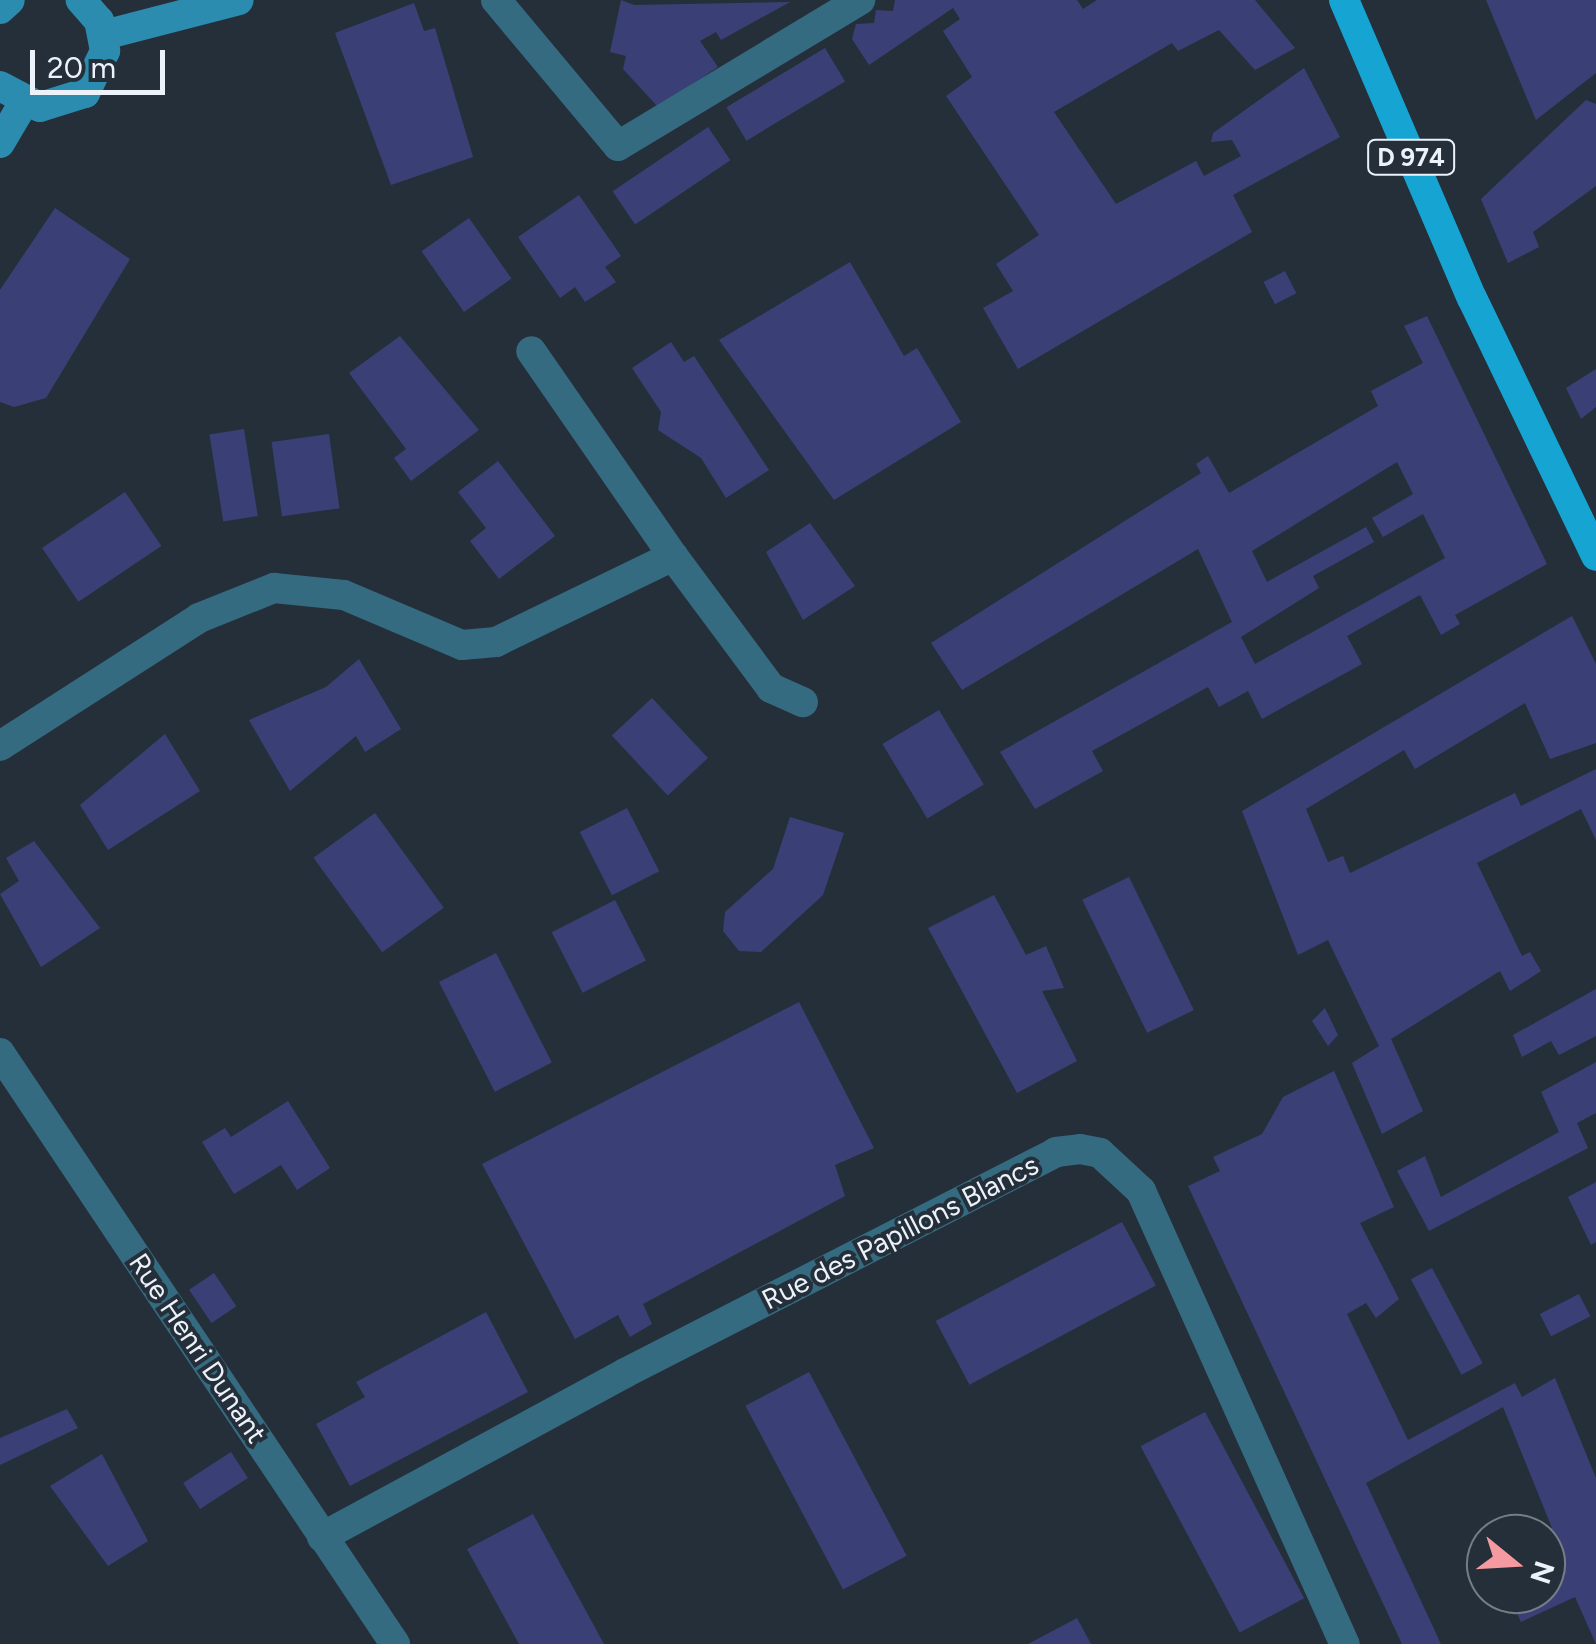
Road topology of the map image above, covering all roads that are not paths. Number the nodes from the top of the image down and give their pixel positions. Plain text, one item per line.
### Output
1 (10, 0) edge
2 (81, 0) edge
3 (239, 0) edge
4 (496, 0) edge
5 (860, 0) edge
6 (1343, 5) edge
7 (0, 10) edge
8 (104, 35) junction
9 (12, 95) edge
10 (0, 143) edge
11 (531, 351) dead end
12 (673, 556) junction
13 (1596, 556) edge
14 (804, 702) dead end
15 (0, 746) edge
16 (0, 1053) edge
17 (322, 1537) junction
18 (394, 1644) edge
19 (1345, 1644) edge

1 - 7 main road
2 - 8 main road
3 - 8 main road
4 - 5 street
6 - 13 main road, D 974
8 - 9 main road
9 - 10 main road
11 - 12 street
12 - 14 street
12 - 15 street
16 - 17 street, Rue Henri Dunant
17 - 18 street, Rue Henri Dunant
17 - 19 street, Rue des Papillons Blancs

